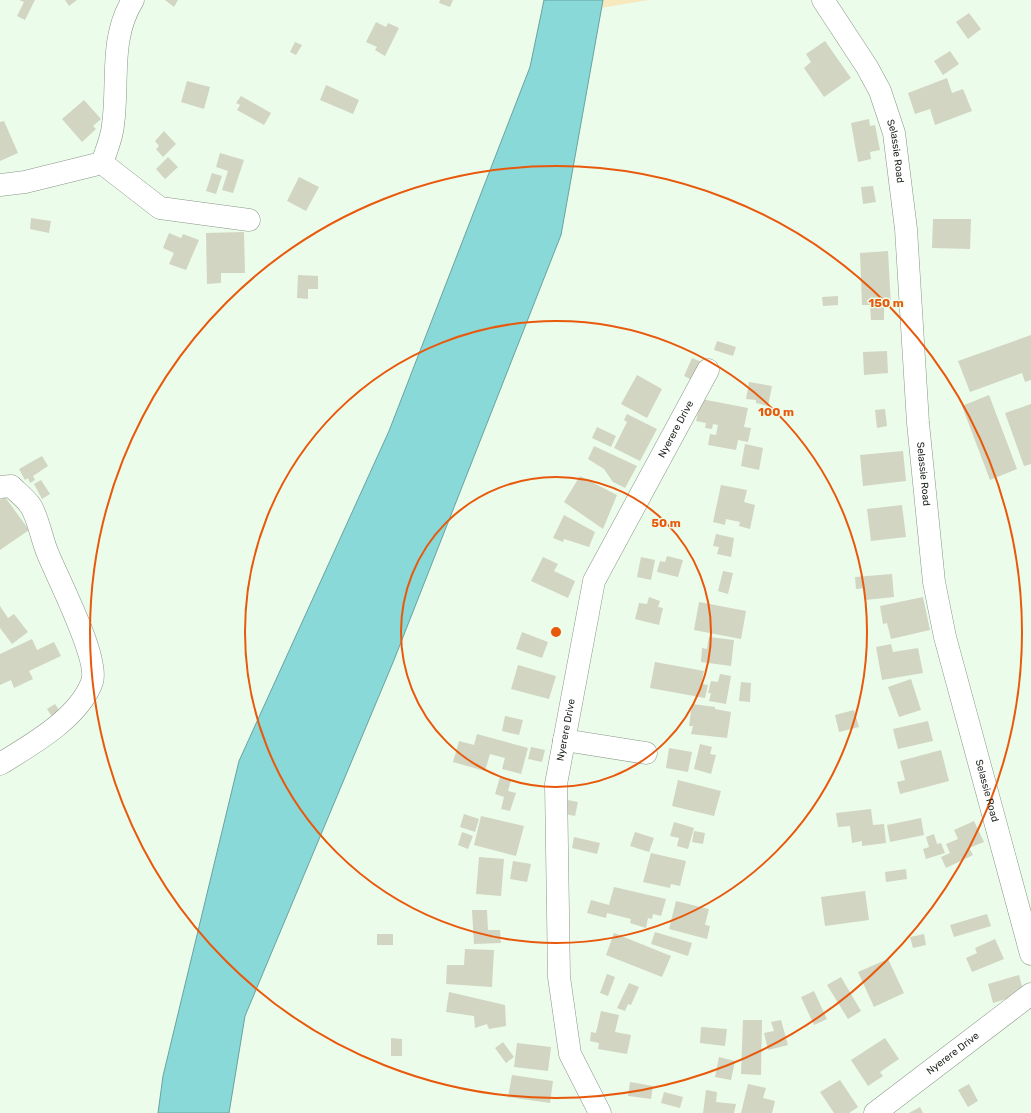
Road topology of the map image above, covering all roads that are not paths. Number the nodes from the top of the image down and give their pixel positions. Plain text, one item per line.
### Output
1 (133, 0) edge
2 (823, 0) edge
3 (102, 164) junction
4 (0, 185) edge
5 (249, 220) dead end
6 (708, 370) dead end
7 (0, 487) edge
8 (564, 740) junction
9 (646, 753) dead end
10 (0, 764) edge
11 (1031, 954) edge
12 (1031, 994) edge
13 (600, 1113) edge
14 (875, 1113) edge

1 - 3 street
2 - 11 street, Selassie Road
3 - 4 street
3 - 5 street
6 - 8 street, Nyerere Drive
7 - 10 street
8 - 9 street
8 - 13 street, Nyerere Drive
12 - 14 street, Nyerere Drive

